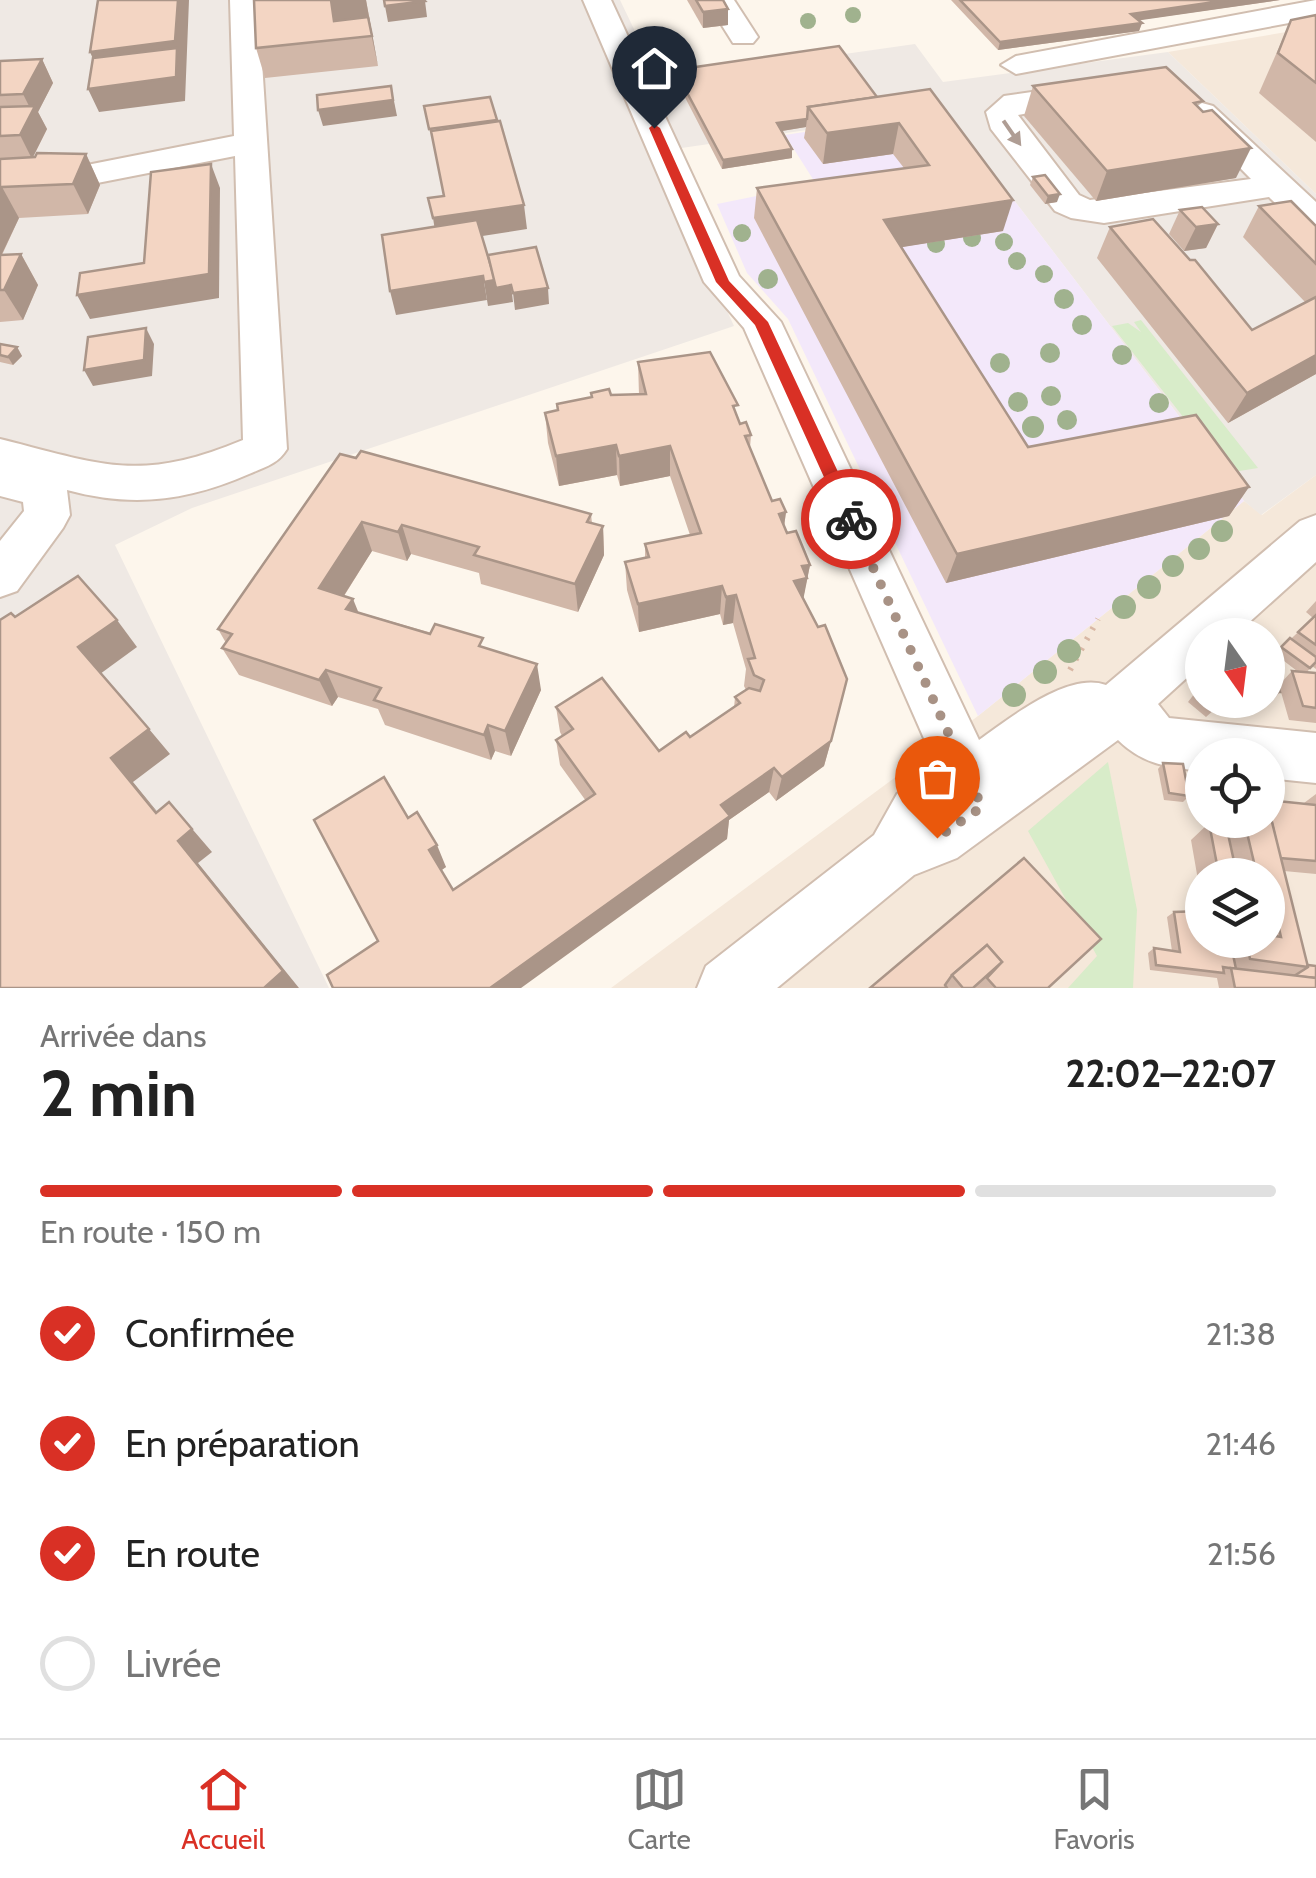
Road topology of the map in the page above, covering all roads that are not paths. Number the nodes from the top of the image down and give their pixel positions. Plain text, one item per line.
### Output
1 (244, 0) edge
2 (597, 0) edge
3 (720, 0) edge
4 (1316, 9) edge
5 (743, 38) dead end
6 (1016, 65) dead end
7 (1124, 88) edge
8 (1172, 90) edge
9 (251, 142) junction
10 (1276, 142) dead end
11 (0, 178) edge
12 (1316, 178) edge
13 (1278, 185) junction
14 (1316, 222) edge
15 (0, 456) edge
16 (0, 479) edge
17 (1316, 534) edge
18 (0, 577) edge
19 (1129, 694) junction
20 (1316, 758) edge
21 (976, 791) junction
22 (728, 988) edge

1 - 9 street
2 - 21 street
3 - 5 street
4 - 6 street
7 -> 13 street
8 - 13 street
9 - 11 street
9 - 15 street
10 - 12 street
13 - 14 street
16 - 18 street
17 - 19 street
19 - 20 street
19 - 21 street
21 - 22 street

